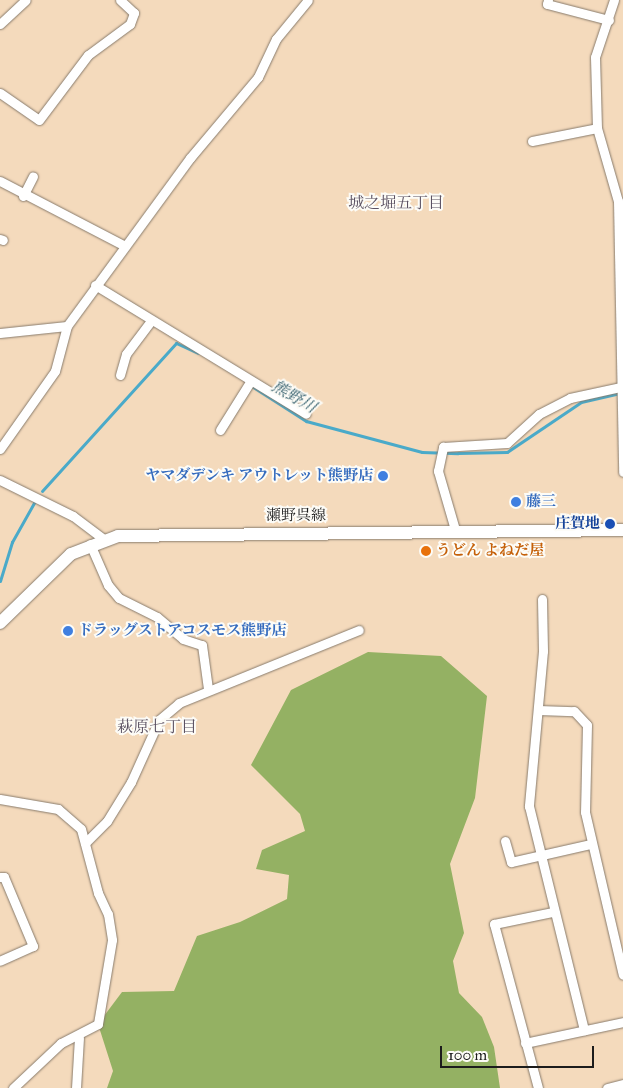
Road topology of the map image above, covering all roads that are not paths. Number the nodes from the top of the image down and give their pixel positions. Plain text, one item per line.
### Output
1 (26, 0) edge
2 (120, 0) edge
3 (308, 0) edge
4 (548, 0) edge
5 (614, 0) edge
6 (609, 20) junction
7 (0, 24) edge
8 (0, 93) edge
9 (597, 128) junction
10 (532, 141) dead end
11 (33, 176) dead end
12 (0, 181) edge
13 (23, 196) junction
14 (125, 246) junction
15 (621, 251) edge
16 (95, 285) junction
17 (150, 322) junction
18 (67, 326) junction
19 (0, 333) edge
20 (120, 375) dead end
21 (250, 382) junction
22 (620, 387) junction
23 (306, 414) dead end
24 (220, 430) dead end
25 (0, 449) edge
26 (623, 472) edge
27 (0, 480) edge
28 (623, 530) edge
29 (456, 532) junction
30 (103, 539) junction
31 (90, 544) junction
32 (542, 599) dead end
33 (0, 623) edge
34 (359, 630) dead end
35 (208, 688) junction
36 (538, 710) junction
37 (0, 798) edge
38 (505, 842) dead end
39 (85, 843) junction
40 (591, 844) junction
41 (539, 855) junction
42 (0, 878) edge
43 (552, 912) junction
44 (0, 961) edge
45 (623, 974) edge
46 (623, 1022) edge
47 (584, 1030) junction
48 (79, 1038) junction
49 (525, 1043) junction
50 (623, 1084) edge
51 (13, 1088) edge
52 (76, 1088) edge
53 (538, 1088) edge
54 (607, 1088) edge

1 - 7 street
2 - 8 street
3 - 14 street
4 - 6 street
5 - 6 street
6 - 9 street
9 - 10 street
9 - 15 street
11 - 13 street
12 - 13 street
13 - 14 street
14 - 16 street
15 - 22 street
16 - 17 street
16 - 18 street
17 - 20 street
17 - 21 street
18 - 19 street
18 - 25 street
21 - 23 street
21 - 24 street
22 - 26 street
22 - 29 street
27 - 30 street
28 - 29 main road, 瀬野呉線
29 - 30 main road, 瀬野呉線
30 - 31 main road, 瀬野呉線
31 - 33 main road, 瀬野呉線
31 - 35 street
32 - 36 street
34 - 35 street
35 - 39 street
36 - 40 street
36 - 41 street
37 - 39 street
38 - 41 street
39 - 48 street
40 - 41 street
40 - 45 street
41 - 43 street
42 - 44 street
43 - 47 street
43 - 49 street
46 - 47 street
47 - 49 street
48 - 51 street
48 - 52 street
49 - 53 street
50 - 54 street

